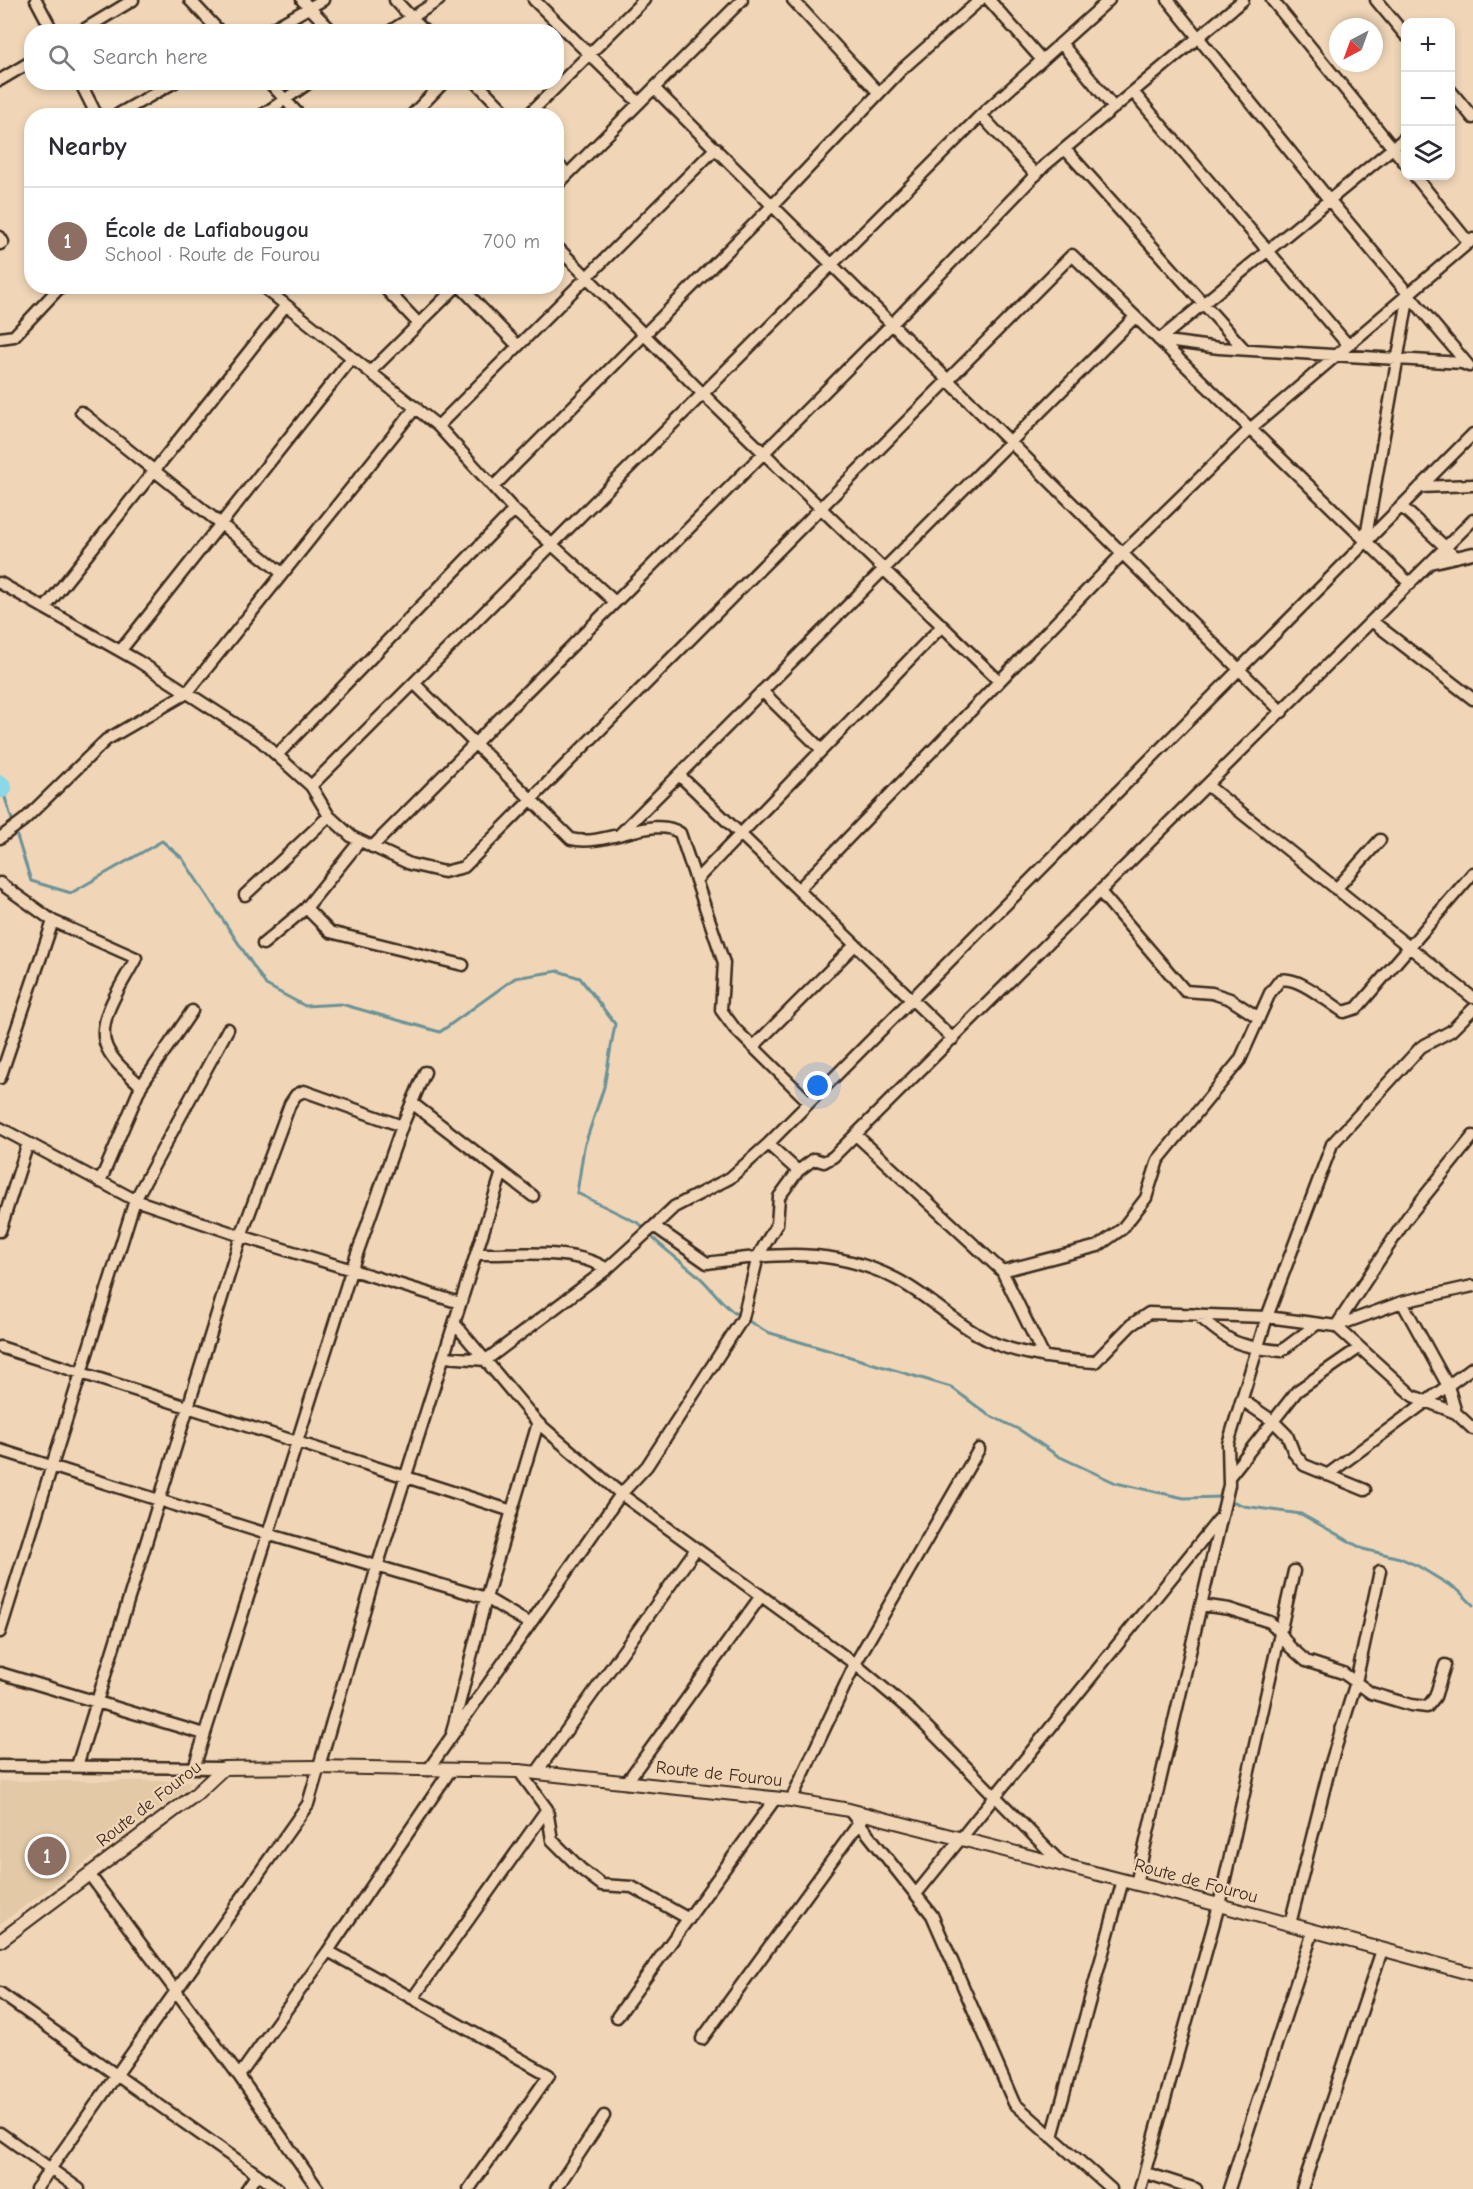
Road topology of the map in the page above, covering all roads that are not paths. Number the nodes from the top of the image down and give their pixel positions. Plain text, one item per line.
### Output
1 (36, 0) edge
2 (133, 0) edge
3 (190, 0) edge
4 (323, 0) edge
5 (395, 0) edge
6 (439, 0) edge
7 (534, 0) edge
8 (644, 0) edge
9 (742, 0) edge
10 (794, 0) edge
11 (980, 0) edge
12 (989, 0) edge
13 (1109, 0) edge
14 (1168, 0) edge
15 (1244, 0) edge
16 (1272, 0) edge
17 (1376, 0) edge
18 (305, 4) edge
19 (411, 17) junction
20 (49, 24) edge
21 (93, 24) edge
22 (212, 24) edge
23 (277, 24) edge
24 (325, 24) edge
25 (401, 24) edge
26 (418, 24) edge
27 (558, 24) edge
28 (564, 29) edge
29 (1401, 30) edge
30 (1199, 38) junction
31 (1061, 43) junction
32 (589, 54) junction
33 (1042, 60) junction
34 (24, 66) edge
35 (564, 79) edge
36 (0, 80) edge
37 (654, 88) junction
38 (84, 90) edge
39 (161, 90) edge
40 (277, 90) edge
41 (298, 90) edge
42 (436, 90) edge
43 (484, 90) edge
44 (553, 90) edge
45 (1133, 92) junction
46 (879, 93) junction
47 (285, 99) junction
48 (1455, 99) edge
49 (639, 103) junction
50 (93, 108) edge
51 (129, 108) edge
52 (272, 108) edge
53 (293, 108) edge
54 (419, 108) edge
55 (501, 108) edge
56 (535, 108) edge
57 (1114, 108) junction
58 (981, 115) junction
59 (1473, 118) edge
60 (1401, 141) edge
61 (716, 148) junction
62 (1392, 148) junction
63 (1065, 149) junction
64 (1401, 158) edge
65 (564, 170) edge
66 (568, 174) junction
67 (1036, 174) junction
68 (564, 178) edge
69 (1418, 180) edge
70 (1329, 199) junction
71 (774, 204) junction
72 (0, 237) edge
73 (1471, 241) edge
74 (0, 244) edge
75 (1267, 250) junction
76 (564, 254) edge
77 (834, 264) junction
78 (586, 276) junction
79 (53, 294) edge
80 (275, 294) edge
81 (391, 294) edge
82 (450, 294) edge
83 (466, 294) edge
84 (1409, 294) junction
85 (1203, 304) junction
86 (286, 305) junction
87 (1136, 317) junction
88 (893, 323) junction
89 (419, 324) junction
90 (644, 335) junction
91 (0, 338) edge
92 (1159, 340) junction
93 (517, 345) junction
94 (1348, 345) junction
95 (1244, 350) junction
96 (1336, 355) junction
97 (351, 358) junction
98 (1397, 359) junction
99 (1470, 366) edge
100 (370, 372) junction
101 (950, 380) junction
102 (704, 395) junction
103 (416, 407) junction
104 (81, 412) dead end
105 (438, 426) junction
106 (1250, 429) junction
107 (1473, 434) edge
108 (1011, 441) junction
109 (764, 453) junction
110 (154, 471) junction
111 (1473, 485) edge
112 (493, 487) junction
113 (1420, 487) junction
114 (1401, 506) junction
115 (822, 509) junction
116 (514, 510) junction
117 (1473, 520) edge
118 (220, 524) junction
119 (1365, 542) junction
120 (554, 544) junction
121 (1446, 547) junction
122 (1124, 553) junction
123 (1473, 553) edge
124 (1456, 557) junction
125 (1430, 563) junction
126 (883, 569) junction
127 (282, 573) junction
128 (0, 583) edge
129 (1410, 584) junction
130 (615, 602) junction
131 (45, 608) junction
132 (1373, 622) junction
133 (942, 626) junction
134 (121, 650) junction
135 (1239, 669) junction
136 (999, 681) junction
137 (414, 683) junction
138 (762, 691) junction
139 (187, 693) junction
140 (1473, 699) edge
141 (1282, 712) junction
142 (475, 743) junction
143 (822, 750) junction
144 (278, 754) junction
145 (679, 775) junction
146 (311, 786) junction
147 (1208, 786) junction
148 (531, 800) junction
149 (329, 816) junction
150 (740, 834) junction
151 (619, 835) junction
152 (3, 836) edge
153 (1380, 840) dead end
154 (360, 841) junction
155 (372, 847) junction
156 (1473, 873) edge
157 (697, 879) junction
158 (0, 883) edge
159 (1336, 889) junction
160 (798, 890) junction
161 (1101, 893) junction
162 (245, 895) dead end
163 (306, 909) junction
164 (53, 921) junction
165 (263, 944) dead end
166 (855, 945) junction
167 (1411, 947) junction
168 (463, 965) dead end
169 (1473, 998) edge
170 (911, 999) junction
171 (1473, 1009) edge
172 (192, 1011) dead end
173 (1259, 1018) junction
174 (228, 1029) dead end
175 (953, 1039) junction
176 (753, 1047) junction
177 (425, 1072) dead end
178 (0, 1078) edge
179 (141, 1086) junction
180 (809, 1102) junction
181 (412, 1103) junction
182 (402, 1126) junction
183 (0, 1128) edge
184 (856, 1135) junction
185 (1473, 1136) edge
186 (28, 1143) junction
187 (768, 1144) junction
188 (798, 1171) junction
189 (502, 1172) junction
190 (100, 1182) junction
191 (533, 1196) dead end
192 (135, 1200) junction
193 (654, 1227) junction
194 (0, 1231) edge
195 (241, 1236) junction
196 (477, 1254) junction
197 (758, 1256) junction
198 (352, 1268) junction
199 (608, 1269) junction
200 (1002, 1271) junction
201 (1473, 1286) edge
202 (1402, 1302) junction
203 (460, 1303) junction
204 (1197, 1314) junction
205 (1267, 1317) junction
206 (454, 1324) junction
207 (1317, 1324) junction
208 (1336, 1326) junction
209 (0, 1347) edge
210 (1258, 1348) junction
211 (1359, 1348) junction
212 (444, 1357) junction
213 (1044, 1357) junction
214 (486, 1360) junction
215 (1473, 1367) edge
216 (82, 1371) junction
217 (1448, 1386) junction
218 (1242, 1400) junction
219 (1428, 1401) junction
220 (187, 1409) junction
221 (1456, 1413) junction
222 (1273, 1421) junction
223 (538, 1423) junction
224 (1473, 1429) edge
225 (296, 1442) junction
226 (979, 1449) dead end
227 (0, 1450) edge
228 (51, 1467) junction
229 (1328, 1475) junction
230 (405, 1476) junction
231 (1229, 1477) junction
232 (1365, 1490) dead end
233 (621, 1494) junction
234 (160, 1500) junction
235 (1223, 1510) junction
236 (512, 1511) junction
237 (267, 1534) junction
238 (696, 1549) junction
239 (377, 1567) junction
240 (1294, 1571) dead end
241 (1380, 1571) dead end
242 (761, 1596) junction
243 (486, 1599) junction
244 (1201, 1605) junction
245 (530, 1624) junction
246 (0, 1632) edge
247 (1280, 1632) junction
248 (855, 1664) junction
249 (1445, 1665) dead end
250 (0, 1673) edge
251 (1356, 1682) junction
252 (97, 1701) junction
253 (204, 1734) junction
254 (450, 1738) junction
255 (0, 1766) edge
256 (77, 1766) junction
257 (318, 1767) junction
258 (194, 1768) junction
259 (224, 1768) junction
260 (428, 1770) junction
261 (450, 1771) junction
262 (519, 1771) junction
263 (536, 1773) junction
264 (626, 1783) junction
265 (995, 1796) junction
266 (775, 1798) junction
267 (791, 1800) junction
268 (547, 1809) junction
269 (862, 1818) junction
270 (962, 1837) junction
271 (1062, 1864) junction
272 (89, 1874) junction
273 (1123, 1880) junction
274 (1137, 1884) junction
275 (916, 1894) junction
276 (1219, 1905) junction
277 (689, 1918) junction
278 (1290, 1924) junction
279 (1313, 1930) junction
280 (0, 1941) edge
281 (1382, 1950) junction
282 (328, 1951) junction
283 (1473, 1974) edge
284 (175, 1992) junction
285 (0, 1993) edge
286 (413, 1998) junction
287 (617, 2017) dead end
288 (702, 2039) dead end
289 (115, 2076) junction
290 (239, 2076) junction
291 (604, 2116) dead end
292 (0, 2133) edge
293 (1052, 2137) junction
294 (51, 2168) junction
295 (1146, 2173) junction
296 (257, 2174) junction
297 (36, 2189) edge
298 (80, 2189) edge
299 (247, 2189) edge
300 (278, 2189) edge
301 (318, 2189) edge
302 (469, 2189) edge
303 (556, 2189) edge
304 (1111, 2189) edge
305 (1140, 2189) edge
306 (1196, 2189) edge
307 (1229, 2189) edge
308 (1302, 2189) edge

1 - 20 street
2 - 21 street
3 - 22 street
4 - 18 street
5 - 19 street
6 - 19 street
7 - 27 street
8 - 32 street
9 - 37 street
10 - 46 street
11 - 46 street
12 - 33 street
13 - 31 street
14 - 30 street
15 - 30 street
16 - 62 street
17 - 29 street
18 - 23 street
18 - 24 street
19 - 25 street
19 - 26 street
28 - 32 street
30 - 45 street
30 - 70 street
31 - 33 street
31 - 57 street
32 - 35 street
32 - 49 street
33 - 58 street
34 - 36 street
37 - 49 street
37 - 61 street
38 - 50 street
39 - 51 street
40 - 47 street
41 - 47 street
42 - 54 street
43 - 55 street
44 - 56 street
45 - 57 street
45 - 75 street
46 - 71 street
47 - 52 street
47 - 53 street
48 - 59 street
49 - 66 street
57 - 63 street
58 - 67 street
58 - 77 street
60 - 62 street
61 - 71 street
61 - 78 street
62 - 64 street
62 - 70 street
63 - 67 street
63 - 85 street
65 - 66 street
66 - 68 street
67 - 88 street
69 - 73 street
70 - 75 street
70 - 84 street
71 - 77 street
71 - 90 street
72 - 74 street
73 - 84 street
75 - 85 street
75 - 94 street
76 - 78 street
77 - 88 street
77 - 102 street
78 - 90 street
78 - 93 street
79 - 91 street
80 - 86 street
81 - 89 street
82 - 89 street
83 - 93 street
84 - 94 street
84 - 98 street
84 - 99 street
85 - 92 street
85 - 95 street
86 - 97 street
86 - 110 street
87 - 92 street
87 - 101 street
87 - 108 street
88 - 101 street
88 - 109 street
89 - 100 street
90 - 102 street
90 - 112 street
92 - 95 street
92 - 106 street
93 - 105 street
94 - 96 street
95 - 96 street
96 - 98 street
96 - 106 street
97 - 100 street
97 - 118 street
98 - 99 street
98 - 119 street
100 - 103 street
101 - 108 street
101 - 115 street
102 - 109 street
102 - 120 street
103 - 105 street
103 - 127 street
104 - 110 street
105 - 112 street
106 - 119 street
106 - 122 street
107 - 113 street
108 - 122 street
108 - 126 street
109 - 115 street
109 - 130 street
110 - 118 street
110 - 131 street
111 - 113 street
112 - 116 street
113 - 114 street
114 - 119 street
114 - 121 street
115 - 126 street
115 - 148 street
116 - 120 street
116 - 144 street
117 - 121 street
118 - 127 street
118 - 134 street
119 - 129 street
119 - 135 street
120 - 130 street
120 - 137 street
121 - 124 street
121 - 125 street
122 - 135 street
122 - 136 street
123 - 124 street
124 - 125 street
125 - 129 street
126 - 133 street
126 - 138 street
127 - 139 street
128 - 131 street
129 - 132 street
130 - 142 street
131 - 134 street
132 - 140 street
132 - 141 street
133 - 136 street
133 - 143 street
134 - 139 street
135 - 141 street
135 - 170 street
136 - 160 street
137 - 142 street
137 - 146 street
138 - 143 street
138 - 145 street
139 - 144 street
139 - 152 street
141 - 147 street
142 - 148 street
142 - 155 street
143 - 150 street
144 - 146 street
145 - 150 street
145 - 151 street
146 - 149 street
147 - 159 street
147 - 161 street
148 - 151 street
148 - 155 street
149 - 154 street
149 - 162 street
150 - 157 street
150 - 160 street
151 - 157 street
153 - 159 street
154 - 155 street
154 - 163 street
156 - 167 street
157 - 176 street
158 - 164 street
159 - 167 street
160 - 166 street
161 - 173 street
161 - 175 street
163 - 165 street
163 - 168 street
164 - 178 street
164 - 179 street
166 - 170 street
166 - 176 street
167 - 169 street
167 - 173 street
170 - 175 street
170 - 180 street
171 - 205 street
172 - 179 street
173 - 200 street
174 - 192 street
175 - 184 street
176 - 180 street
177 - 181 street
179 - 190 street
180 - 187 street
181 - 182 street
181 - 189 street
182 - 195 street
182 - 198 street
183 - 186 street
184 - 188 street
184 - 200 street
185 - 208 street
186 - 190 street
186 - 194 street
187 - 188 street
187 - 193 street
188 - 197 street
189 - 191 street
189 - 196 street
190 - 192 street
192 - 195 street
192 - 216 street
193 - 197 street
193 - 199 street
195 - 198 street
195 - 220 street
196 - 199 street
196 - 203 street
197 - 213 street
197 - 233 street
198 - 203 street
198 - 225 street
199 - 214 street
200 - 213 street
201 - 202 street
202 - 208 street
202 - 217 street
203 - 206 street
204 - 205 street
204 - 210 street
204 - 213 street
205 - 207 street
205 - 210 street
206 - 212 street
206 - 214 street
207 - 208 street
207 - 210 street
208 - 211 street
209 - 216 street
210 - 218 street
211 - 219 street
211 - 222 street
212 - 214 street
212 - 230 street
214 - 223 street
215 - 217 street
216 - 220 street
216 - 228 street
217 - 219 street
217 - 221 street
218 - 222 street
218 - 231 street
219 - 221 street
219 - 229 street
220 - 225 street
220 - 234 street
221 - 224 street
222 - 229 street
222 - 231 street
223 - 233 street
223 - 236 street
225 - 230 street
225 - 237 street
226 - 248 street
227 - 228 street
228 - 234 street
228 - 246 street
229 - 232 street
230 - 236 street
230 - 239 street
231 - 235 street
233 - 238 street
233 - 245 street
234 - 237 street
234 - 252 street
235 - 244 street
235 - 265 street
236 - 243 street
237 - 239 street
237 - 253 street
238 - 242 street
238 - 263 street
239 - 243 street
239 - 257 street
240 - 247 street
241 - 251 street
242 - 248 street
242 - 264 street
243 - 245 street
243 - 254 street
244 - 247 street
244 - 274 street
245 - 254 street
247 - 251 street
247 - 276 street
248 - 265 street
248 - 267 street
249 - 251 street
250 - 252 street
251 - 278 street
252 - 253 street
252 - 256 street
253 - 258 street
254 - 260 street
255 - 256 street
256 - 258 street
257 - 259 main road, Route de Fourou
257 - 260 main road, Route de Fourou
257 - 284 street
258 - 259 street
259 - 272 main road, Route de Fourou
260 - 261 main road, Route de Fourou
261 - 262 main road, Route de Fourou
261 - 282 street
262 - 263 main road, Route de Fourou
262 - 268 street
263 - 264 main road, Route de Fourou
264 - 266 main road, Route de Fourou
265 - 270 street
265 - 271 street
266 - 267 main road, Route de Fourou
266 - 277 street
267 - 269 main road, Route de Fourou
268 - 277 street
268 - 286 street
269 - 270 main road, Route de Fourou
269 - 275 street
269 - 288 street
270 - 271 main road, Route de Fourou
270 - 275 street
271 - 273 main road, Route de Fourou
272 - 280 main road, Route de Fourou
272 - 284 street
273 - 274 main road, Route de Fourou
273 - 293 street
274 - 276 main road, Route de Fourou
275 - 293 street
276 - 278 main road, Route de Fourou
276 - 295 street
277 - 287 street
278 - 279 main road, Route de Fourou
279 - 281 main road, Route de Fourou
279 - 307 street
281 - 283 main road, Route de Fourou
281 - 308 street
282 - 286 street
282 - 290 street
284 - 289 street
284 - 290 street
285 - 289 street
286 - 302 street
289 - 294 street
289 - 296 street
290 - 301 street
291 - 303 street
292 - 294 street
293 - 304 street
294 - 297 street
294 - 298 street
295 - 305 street
295 - 306 street
296 - 299 street
296 - 300 street

